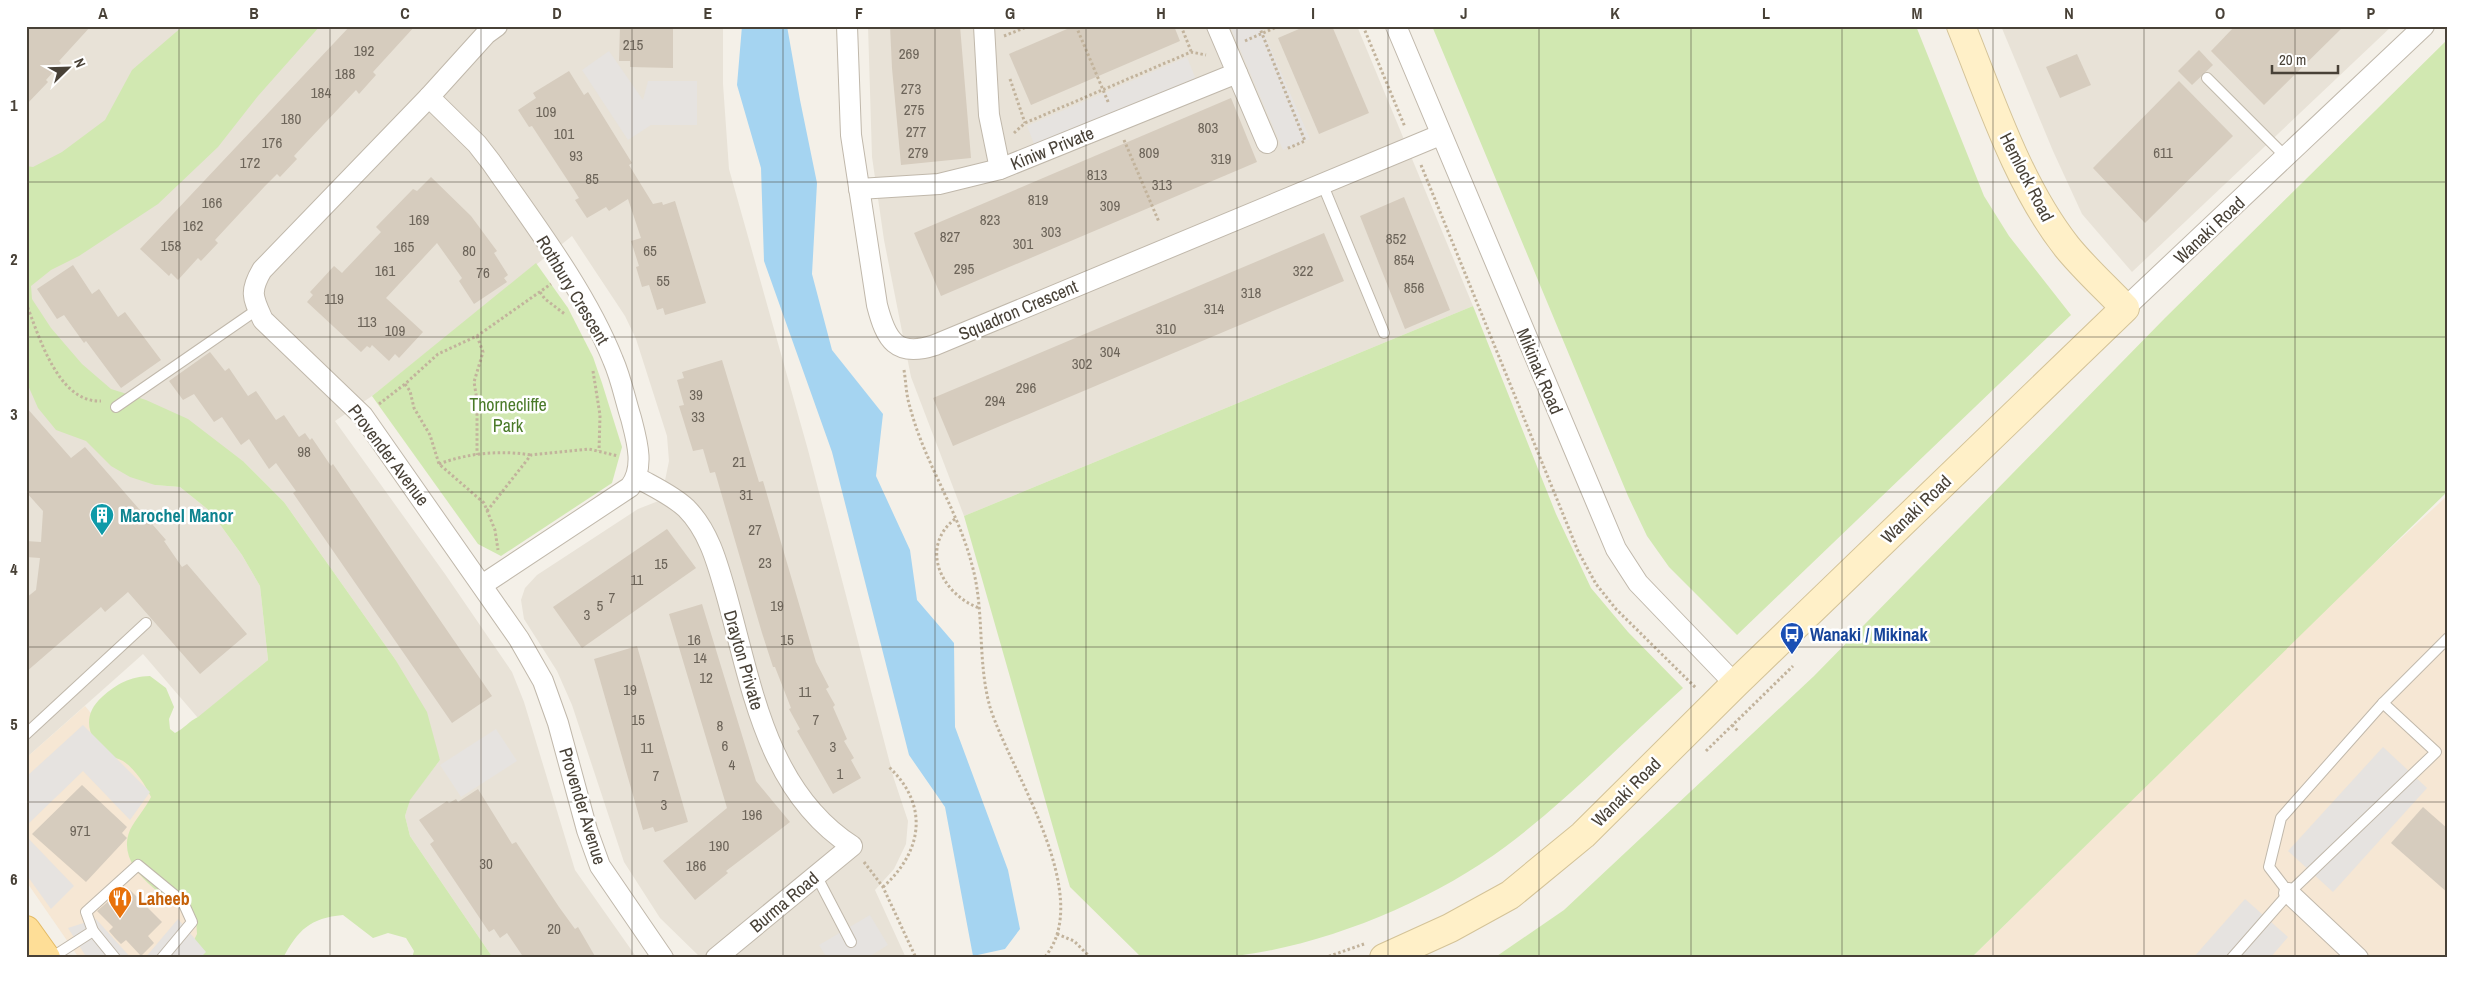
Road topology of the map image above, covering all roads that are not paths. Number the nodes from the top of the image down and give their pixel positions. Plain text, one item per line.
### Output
1 (497, 26) edge
2 (847, 26) edge
3 (1217, 26) edge
4 (1396, 26) edge
5 (1961, 26) edge
6 (2424, 26) edge
7 (990, 33) edge
8 (1236, 72) junction
9 (2207, 78) dead end
10 (429, 98) junction
11 (1440, 135) junction
12 (1267, 143) road end
13 (2286, 157) junction
14 (998, 160) junction
15 (1322, 183) junction
16 (858, 189) junction
17 (2125, 308) junction
18 (258, 309) junction
19 (1384, 333) dead end
20 (116, 407) dead end
21 (638, 478) junction
22 (482, 585) junction
23 (146, 623) dead end
24 (2448, 638) edge
25 (1727, 675) junction
26 (2383, 703) junction
27 (26, 734) edge
28 (852, 846) joint
29 (816, 875) junction
30 (2289, 893) junction
31 (93, 931) junction
32 (851, 942) dead end
33 (37, 946) edge
34 (1375, 951) edge
35 (115, 958) edge
36 (162, 958) edge
37 (663, 958) edge
38 (716, 958) edge
39 (2232, 958) edge
40 (2358, 958) edge

1 - 10 street, Provender Avenue
2 - 16 street
3 - 8 street
4 - 11 street, Mikinak Road
5 - 17 street, Hemlock Road
6 - 13 street, Wanaki Road
7 - 14 street
8 - 12 street
8 - 14 street, Kiniw Private
9 - 13 lane
10 - 18 street, Provender Avenue
10 - 21 street, Rothbury Crescent
11 - 15 street, Squadron Crescent
11 - 25 street, Mikinak Road
13 - 17 street, Wanaki Road
14 - 16 street, Kiniw Private
15 - 16 street, Squadron Crescent
15 - 19 lane
17 - 25 street, Wanaki Road
18 - 20 lane
18 - 22 street, Provender Avenue
21 - 22 street
21 - 28 street, Drayton Private
22 - 37 street, Provender Avenue
23 - 27 lane
24 - 26 lane
25 - 34 street, Wanaki Road
26 - 30 lane
26 - 30 lane
28 - 29 street, Burma Road
29 - 32 lane
29 - 38 street, Burma Road
30 - 39 lane
30 - 40 street
31 - 33 lane
31 - 35 lane
31 - 36 lane

